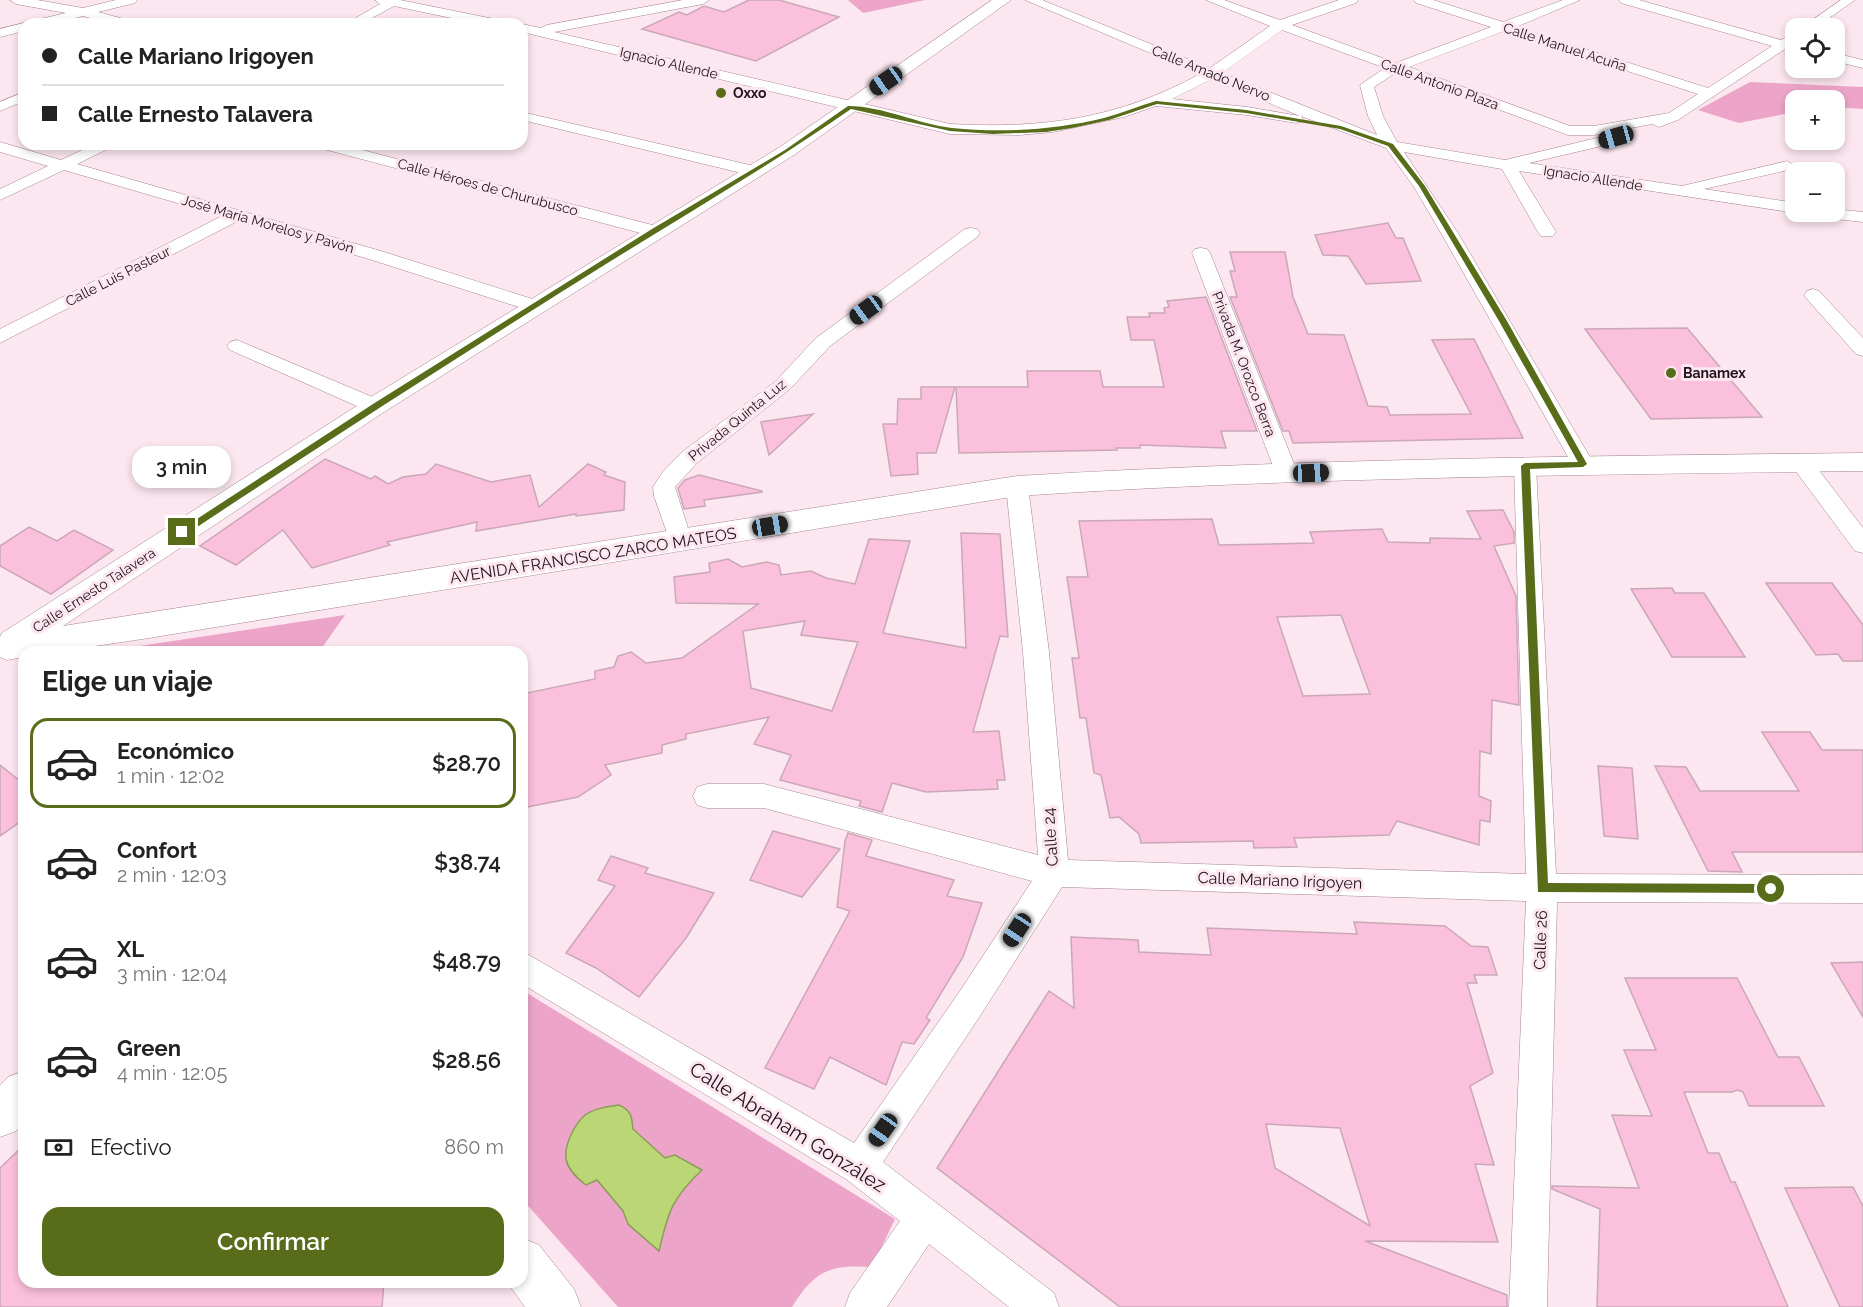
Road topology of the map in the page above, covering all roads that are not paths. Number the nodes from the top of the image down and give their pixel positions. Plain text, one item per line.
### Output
1 (16, 0) edge
2 (131, 0) edge
3 (703, 0) edge
4 (1003, 0) edge
5 (1031, 0) edge
6 (1212, 0) edge
7 (1352, 0) edge
8 (1420, 0) edge
9 (1574, 0) edge
10 (1625, 0) edge
11 (33, 1) edge
12 (386, 1) edge
13 (1845, 1) edge
14 (1863, 6) edge
15 (82, 12) junction
16 (60, 18) edge
17 (104, 18) edge
18 (360, 18) edge
19 (470, 18) edge
20 (1821, 18) edge
21 (1280, 25) junction
22 (1503, 27) junction
23 (18, 28) edge
24 (528, 29) edge
25 (537, 31) junction
26 (0, 33) edge
27 (528, 35) edge
28 (1785, 40) edge
29 (1785, 46) edge
30 (1845, 60) edge
31 (1863, 64) edge
32 (1395, 68) junction
33 (1213, 73) junction
34 (1709, 93) junction
35 (18, 98) edge
36 (1156, 102) junction
37 (0, 106) edge
38 (850, 107) junction
39 (528, 117) edge
40 (1673, 117) junction
41 (1341, 127) junction
42 (1390, 145) junction
43 (0, 147) edge
44 (94, 150) edge
45 (344, 150) edge
46 (1507, 164) junction
47 (61, 166) junction
48 (1785, 166) edge
49 (754, 171) junction
50 (1674, 191) junction
51 (0, 195) edge
52 (1785, 206) edge
53 (237, 215) junction
54 (1845, 216) edge
55 (1863, 218) edge
56 (654, 231) junction
57 (1547, 232) dead end
58 (971, 233) dead end
59 (1201, 253) dead end
60 (1813, 295) dead end
61 (535, 306) junction
62 (0, 337) edge
63 (237, 346) dead end
64 (1863, 350) edge
65 (375, 406) junction
66 (1800, 461) junction
67 (1863, 462) edge
68 (1583, 464) junction
69 (1525, 466) junction
70 (1287, 474) junction
71 (1017, 486) junction
72 (680, 541) junction
73 (1863, 545) edge
74 (37, 646) edge
75 (8, 651) edge
76 (707, 796) dead end
77 (1054, 873) junction
78 (1542, 888) junction
79 (1863, 890) edge
80 (528, 970) edge
81 (18, 1098) edge
82 (0, 1115) edge
83 (859, 1166) junction
84 (925, 1217) junction
85 (528, 1270) edge
86 (556, 1307) edge
87 (864, 1307) edge
88 (1040, 1307) edge
89 (1528, 1307) edge

1 - 11 street
2 - 15 street
3 - 25 street
4 - 38 street, Calle Ernesto Talavera
5 - 33 street, Calle Amado Nervo
6 - 21 street, Calle Antonio Plaza
7 - 21 street, Ignacio Allende
8 - 22 street, Calle Manuel Acuña
9 - 22 street
10 - 28 street
11 - 15 street
12 - 18 street
12 - 19 street
13 - 14 street
13 - 20 street
15 - 16 street
15 - 17 street
21 - 32 street, Calle Antonio Plaza
21 - 33 street, Ignacio Allende
22 - 32 street
22 - 34 street, Calle Manuel Acuña
23 - 26 street
24 - 25 street, Ignacio Allende
25 - 27 street
25 - 38 street, Ignacio Allende
29 - 34 street
30 - 31 street
32 - 40 street, Calle Antonio Plaza
32 - 42 street
33 - 36 street, Ignacio Allende
33 - 41 street, Calle Amado Nervo
34 - 40 street
35 - 37 street
36 - 38 street, Ignacio Allende
36 - 41 street
38 - 49 street, Calle Ernesto Talavera
39 - 49 street
40 - 46 street
41 - 42 street, Calle Amado Nervo
42 - 46 street, Ignacio Allende
42 - 68 street
43 - 47 street, José María Morelos y Pavón
44 - 47 street
45 - 56 street, Calle Héroes de Churubusco
46 - 50 street, Ignacio Allende
46 - 57 street
47 - 51 street
47 - 53 street, José María Morelos y Pavón
48 - 50 street
49 - 56 street, Calle Ernesto Talavera
50 - 52 street, Ignacio Allende
53 - 61 street, José María Morelos y Pavón
53 - 62 street, Calle Luis Pasteur
54 - 55 street
56 - 61 street, Calle Ernesto Talavera
58 - 72 street, Privada Quinta Luz
59 - 70 street, Privada M. Orozco Berra
60 - 64 street
61 - 65 street, Calle Ernesto Talavera
63 - 65 street
65 - 75 street, Calle Ernesto Talavera
66 - 67 street, AVENIDA FRANCISCO ZARCO MATEOS
66 - 68 street, AVENIDA FRANCISCO ZARCO MATEOS
66 - 73 street
68 - 69 street, AVENIDA FRANCISCO ZARCO MATEOS
69 - 70 street, AVENIDA FRANCISCO ZARCO MATEOS
69 - 78 street, Calle 26
70 - 71 street, AVENIDA FRANCISCO ZARCO MATEOS
71 - 72 street, AVENIDA FRANCISCO ZARCO MATEOS
71 - 77 street, Calle 24
72 - 74 street, AVENIDA FRANCISCO ZARCO MATEOS
76 - 77 street, Calle Mariano Irigoyen
77 - 78 street, Calle Mariano Irigoyen
77 - 83 street, Calle 24
78 - 79 street, Calle Mariano Irigoyen
78 - 89 street, Calle 26
80 - 83 street, Calle Abraham González
81 - 82 street
83 - 84 street, Calle Abraham González
84 - 87 street
84 - 88 street, Calle Abraham González
85 - 86 street

